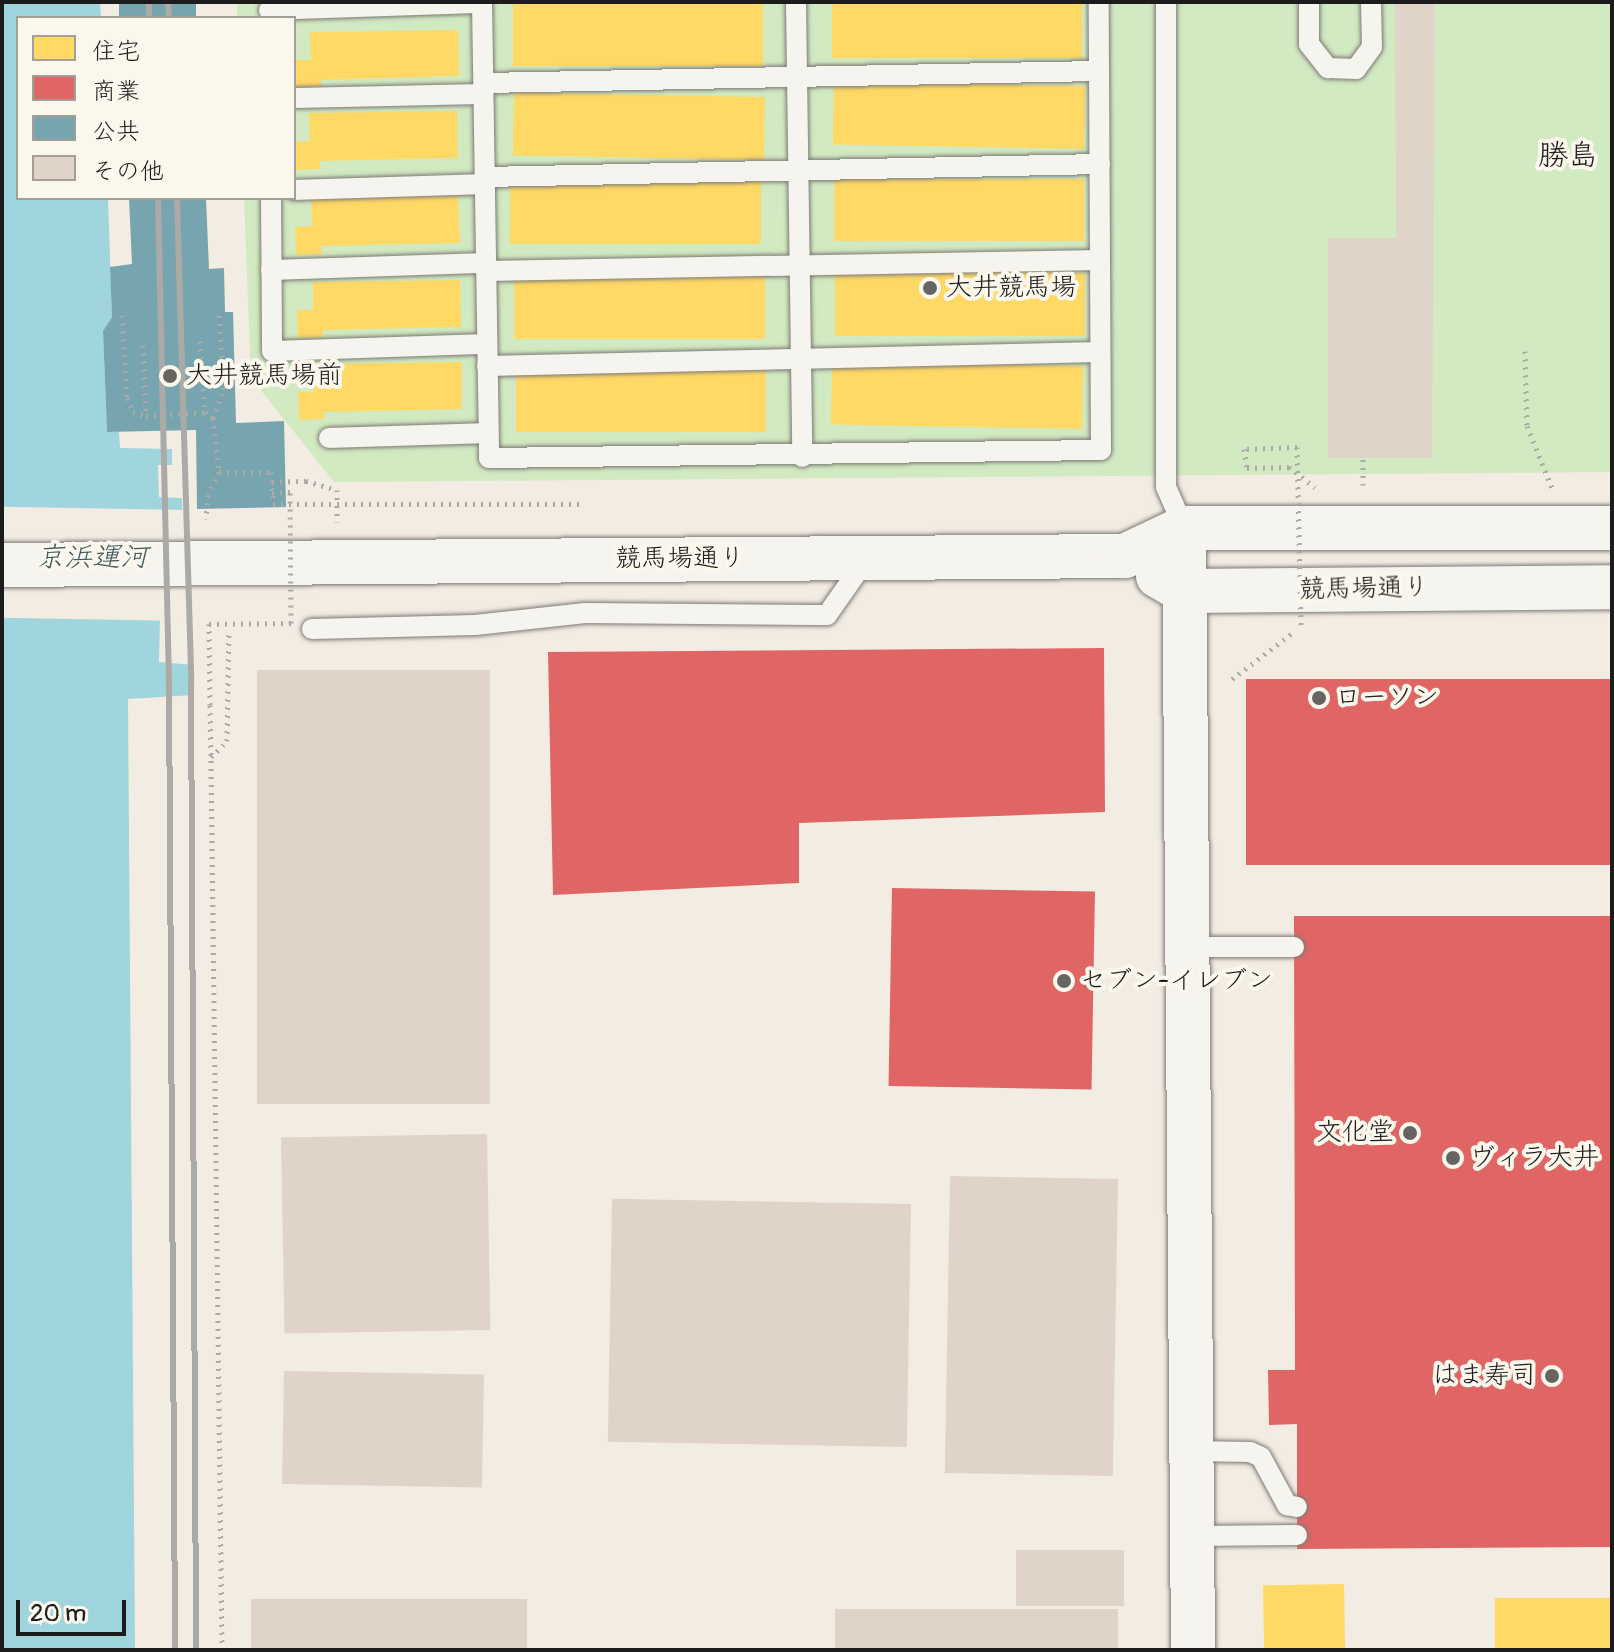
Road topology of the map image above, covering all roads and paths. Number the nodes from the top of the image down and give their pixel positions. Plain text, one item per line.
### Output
1 (796, 2) edge
2 (1099, 2) edge
3 (1166, 2) edge
4 (1309, 2) edge
5 (1371, 2) edge
6 (482, 3) edge
7 (269, 10) edge
8 (1099, 71) junction
9 (797, 77) junction
10 (483, 88) junction
11 (296, 98) edge
12 (1100, 164) junction
13 (798, 170) junction
14 (485, 180) junction
15 (296, 190) edge
16 (271, 200) edge
17 (1100, 260) junction
18 (799, 265) junction
19 (486, 267) junction
20 (271, 270) junction
21 (219, 312) dead end
22 (122, 315) dead end
23 (200, 341) dead end
24 (487, 344) junction
25 (143, 345) dead end
26 (1525, 351) dead end
27 (1100, 352) junction
28 (801, 359) junction
29 (487, 366) junction
30 (205, 412) junction
31 (146, 416) junction
32 (213, 418) junction
33 (488, 433) junction
34 (329, 438) dead end
35 (802, 457) junction
36 (1363, 458) dead end
37 (219, 472) junction
38 (272, 482) junction
39 (1363, 485) dead end
40 (1315, 487) dead end
41 (1552, 489) dead end
42 (272, 493) junction
43 (582, 504) dead end
44 (338, 505) junction
45 (206, 519) dead end
46 (337, 522) dead end
47 (1184, 528) junction
48 (1612, 528) edge
49 (1125, 556) junction
50 (867, 558) junction
51 (2, 565) edge
52 (1612, 587) edge
53 (1184, 591) junction
54 (312, 629) dead end
55 (229, 630) dead end
56 (1232, 679) dead end
57 (211, 757) junction
58 (1188, 947) junction
59 (1294, 947) dead end
60 (1192, 1451) junction
61 (1297, 1507) dead end
62 (1297, 1535) dead end
63 (1192, 1536) junction
64 (222, 1650) edge
65 (1193, 1650) edge

1 - 9 lane
2 - 8 lane
3 - 47 lane
4 - 5 lane
6 - 7 lane
6 - 10 lane
8 - 9 lane
8 - 12 lane
9 - 10 lane
9 - 13 lane
10 - 11 lane
10 - 14 lane
12 - 13 lane
12 - 17 lane
13 - 14 lane
13 - 18 lane
14 - 15 lane
14 - 19 lane
16 - 20 lane
17 - 18 lane
17 - 27 lane
18 - 19 lane
18 - 28 lane
19 - 20 lane
19 - 24 lane
20 - 24 lane
21 - 32 path
22 - 31 path
23 - 30 path
24 - 29 lane
25 - 31 path
26 - 41 path
27 - 28 lane
27 - 35 lane
28 - 29 lane
28 - 35 lane
29 - 33 lane
30 - 31 path
30 - 32 path
32 - 37 path
33 - 34 lane
33 - 35 lane
36 - 39 path
37 - 38 path
37 - 45 path
38 - 42 path
38 - 44 path
40 - 56 path, bridge
42 - 44 path
42 - 57 path, bridge
43 - 44 path
44 - 46 path
47 - 48 street, 競馬場通り
47 - 49 street, 競馬場通り
47 - 53 street
49 - 50 street, 競馬場通り
49 - 53 street
50 - 51 street, 競馬場通り
50 - 54 lane
52 - 53 street, 競馬場通り
53 - 58 street
55 - 57 path
57 - 64 path
58 - 59 lane
58 - 60 street
60 - 61 lane
60 - 63 street
62 - 63 lane
63 - 65 street

